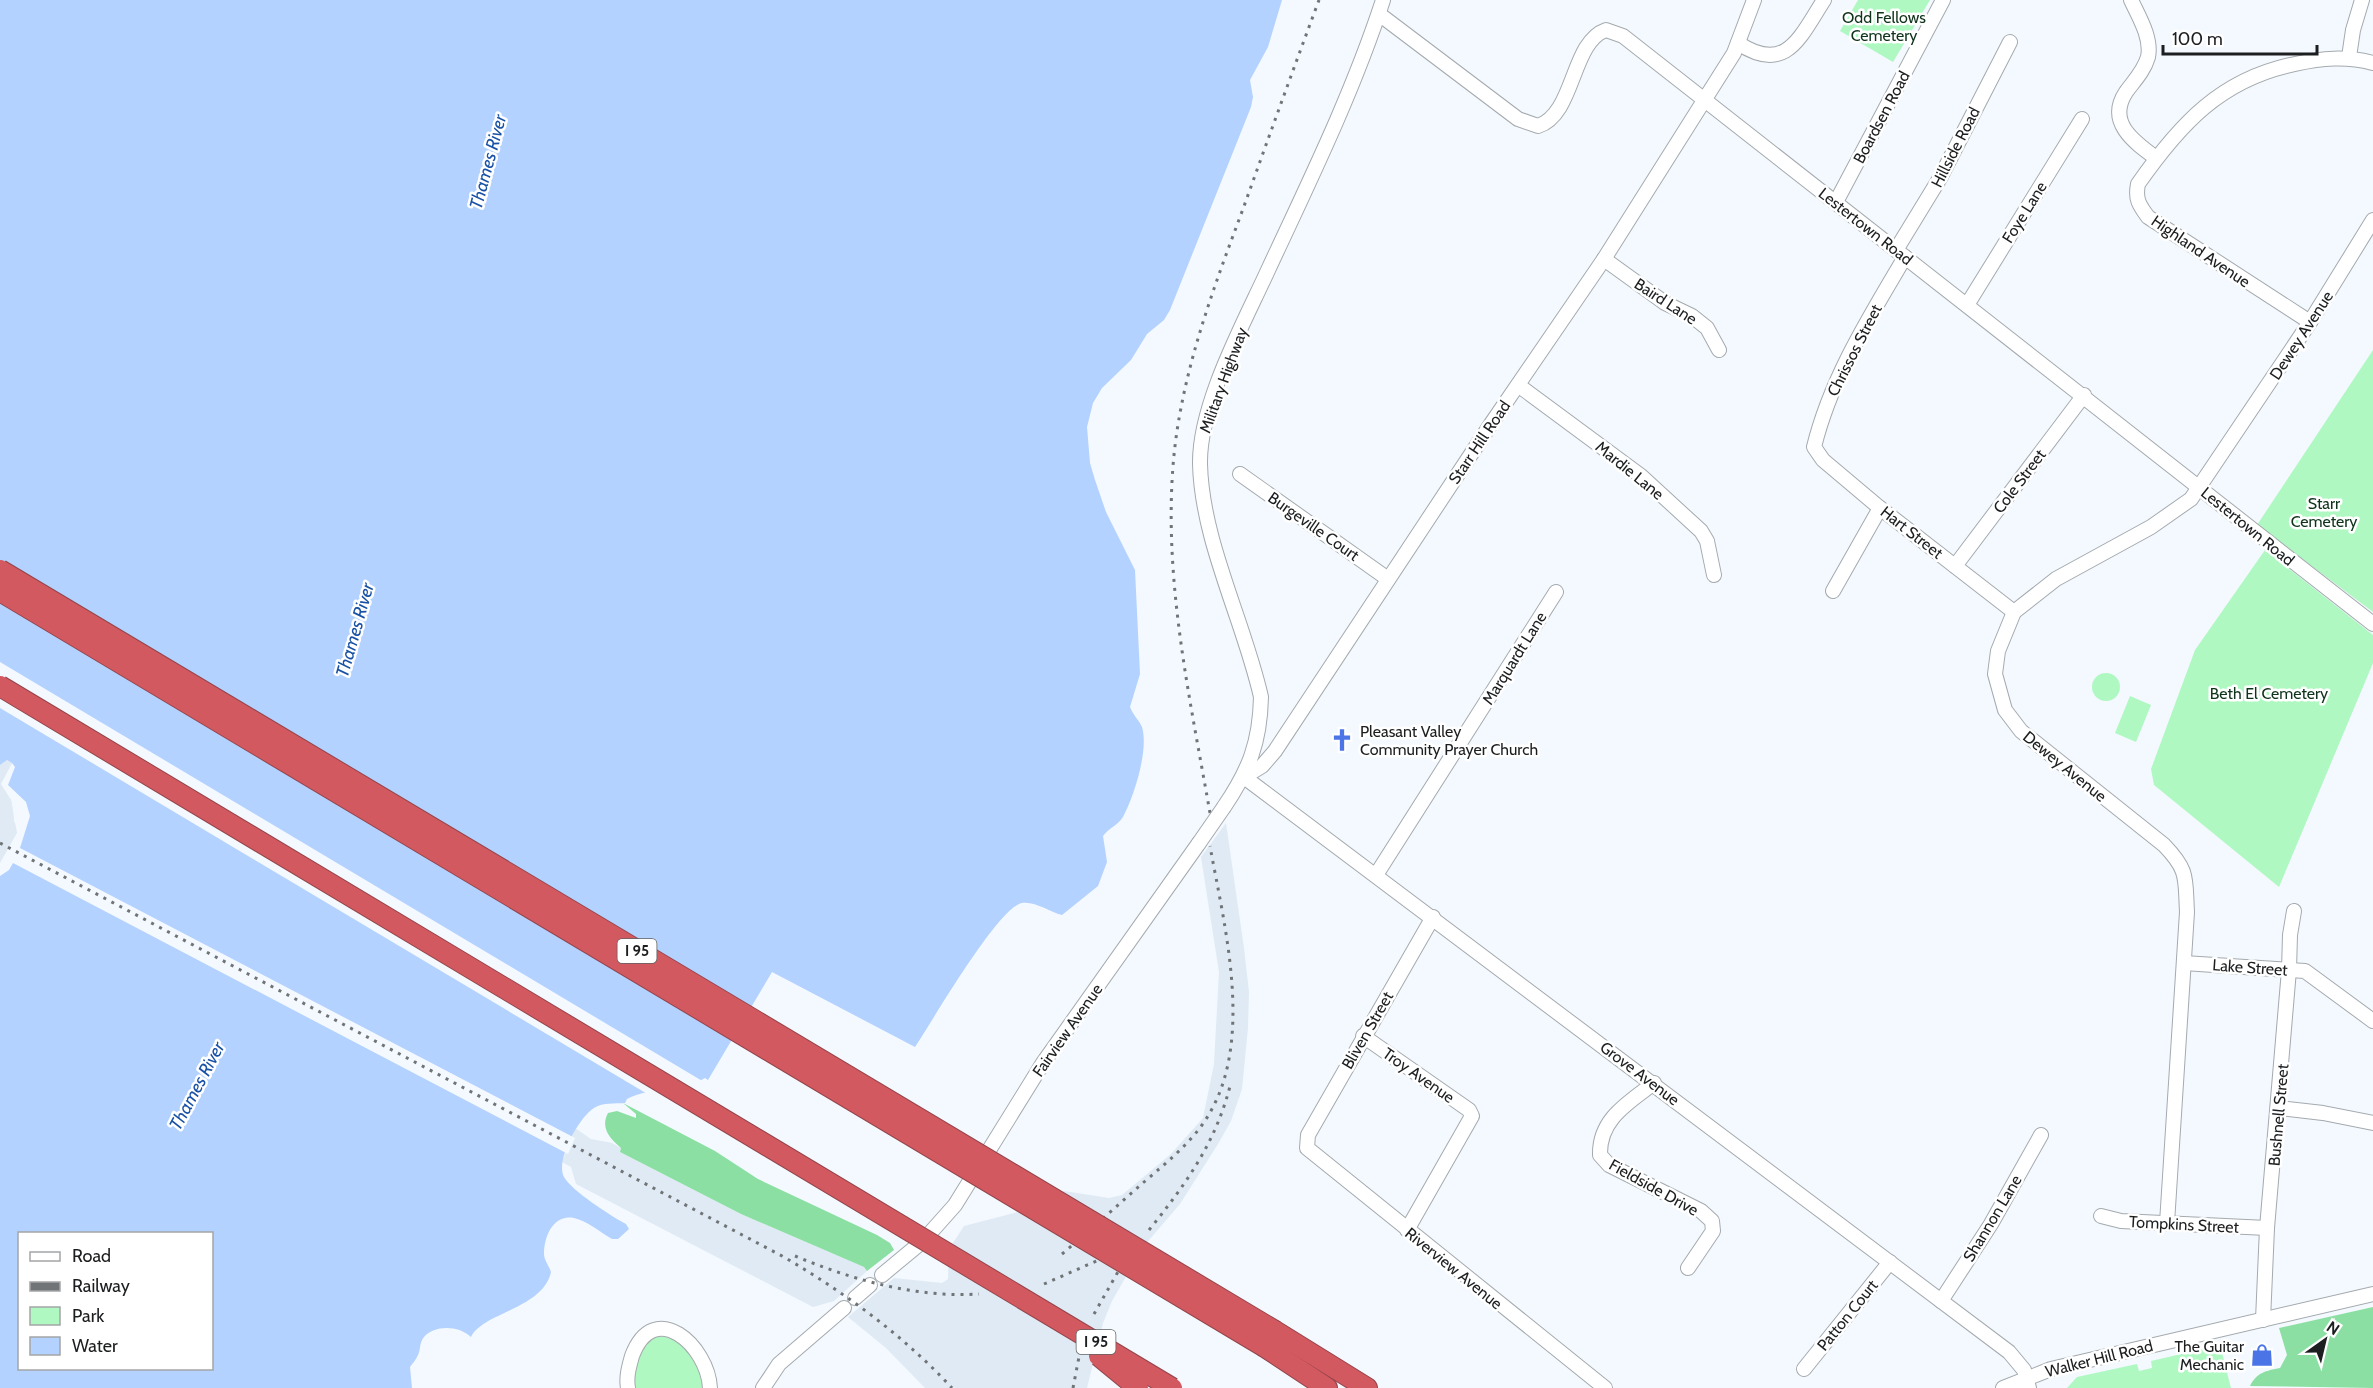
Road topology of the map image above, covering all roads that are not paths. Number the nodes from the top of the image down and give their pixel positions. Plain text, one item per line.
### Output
1 (1383, 0) edge
2 (1754, 0) edge
3 (1824, 0) edge
4 (1943, 0) edge
5 (2131, 0) edge
6 (2362, 0) edge
7 (1378, 14) junction
8 (2010, 42) dead end
9 (1738, 43) junction
10 (2349, 57) junction
11 (2373, 63) edge
12 (1704, 99) junction
13 (2082, 119) dead end
14 (2156, 158) junction
15 (1836, 202) junction
16 (2373, 220) edge
17 (1901, 253) junction
18 (1604, 259) junction
19 (1967, 305) junction
20 (2310, 322) junction
21 (1719, 350) dead end
22 (1518, 385) junction
23 (2084, 395) junction
24 (1814, 447) joint
25 (1240, 474) dead end
26 (2200, 488) junction
27 (1880, 508) junction
28 (1955, 566) junction
29 (0, 570) edge
30 (1714, 575) dead end
31 (1388, 579) junction
32 (0, 591) edge
33 (1833, 591) dead end
34 (1556, 592) dead end
35 (2014, 612) junction
36 (2373, 624) edge
37 (0, 686) edge
38 (1244, 777) junction
39 (1376, 875) junction
40 (2294, 911) dead end
41 (1433, 917) junction
42 (2184, 963) junction
43 (2289, 970) junction
44 (2373, 1021) edge
45 (1363, 1036) junction
46 (1654, 1083) junction
47 (2279, 1108) junction
48 (2373, 1123) edge
49 (2041, 1135) dead end
50 (1306, 1146) joint
51 (2101, 1216) dead end
52 (2167, 1223) junction
53 (2267, 1228) junction
54 (1407, 1230) junction
55 (1890, 1262) junction
56 (1688, 1268) dead end
57 (882, 1275) dead end
58 (870, 1285) dead end
59 (2373, 1294) edge
60 (1020, 1296) junction
61 (855, 1298) dead end
62 (1941, 1301) junction
63 (844, 1308) dead end
64 (2263, 1320) junction
65 (1270, 1339) junction
66 (1804, 1369) dead end
67 (2028, 1382) edge
68 (628, 1388) edge
69 (710, 1388) edge
70 (763, 1388) edge
71 (1138, 1388) edge
72 (1172, 1388) edge
73 (1327, 1388) edge
74 (1367, 1388) edge
75 (1605, 1388) edge
76 (2003, 1388) edge
77 (2039, 1388) edge

1 - 7 street, Military Highway
2 - 9 street, Starr Hill Road
3 - 9 street
4 - 15 street, Boardsen Road
5 - 14 street
6 - 10 street
7 - 12 street, Lestertown Road
7 - 38 street, Military Highway
8 - 17 street, Hillside Road
9 - 12 street, Starr Hill Road
10 - 11 street, Highland Avenue
10 - 14 street, Highland Avenue
12 - 15 street, Lestertown Road
12 - 18 street, Starr Hill Road
13 - 19 street, Foye Lane
14 - 20 street, Highland Avenue
15 - 17 street, Lestertown Road
16 - 20 street, Dewey Avenue
17 - 19 street, Lestertown Road
17 - 24 street, Chrissos Street
18 - 21 street, Baird Lane
18 - 22 street, Starr Hill Road
19 - 23 street, Lestertown Road
20 - 26 street, Dewey Avenue
22 - 30 street, Mardie Lane
22 - 31 street, Starr Hill Road
23 - 26 street, Lestertown Road
23 - 28 street, Cole Street
24 - 27 street, Hart Street
25 - 31 street, Burgeville Court
26 - 35 street, Dewey Avenue
26 - 36 street, Lestertown Road
27 - 28 street, Hart Street
27 - 33 street
28 - 35 street, Hart Street
29 - 65 highway, I 95, bridge
31 - 38 street, Starr Hill Road
32 - 65 highway, bridge
34 - 39 street, Marquardt Lane
35 - 42 street, Dewey Avenue
37 - 60 highway, I 95, bridge
38 - 39 street, Grove Avenue
38 - 57 street, Fairview Avenue, bridge
39 - 41 street, Grove Avenue
40 - 43 street, Bushnell Street
41 - 45 street, Bliven Street
41 - 46 street, Grove Avenue
42 - 43 street, Lake Street
42 - 52 street, Dewey Avenue
43 - 44 street, Lake Street
43 - 47 street, Bushnell Street
45 - 50 street, Bliven Street
45 - 54 street, Troy Avenue
46 - 55 street, Grove Avenue
46 - 56 street, Fieldside Drive
47 - 48 street
47 - 53 street, Bushnell Street
49 - 62 street, Shannon Lane
50 - 54 street, Riverview Avenue
51 - 52 street, Tompkins Street
52 - 53 street, Tompkins Street
53 - 64 street, Bushnell Street
54 - 75 street, Riverview Avenue
55 - 62 street, Grove Avenue
55 - 66 street, Patton Court
58 - 61 street
59 - 64 street, Walker Hill Road
60 - 71 highway, bridge
60 - 72 highway, I 95, bridge
62 - 67 street, Grove Avenue
63 - 70 street
64 - 67 street, Walker Hill Road
65 - 73 highway
65 - 74 highway, I 95
67 - 76 street, Walker Hill Road
67 - 77 street, Grove Avenue
68 - 69 street

